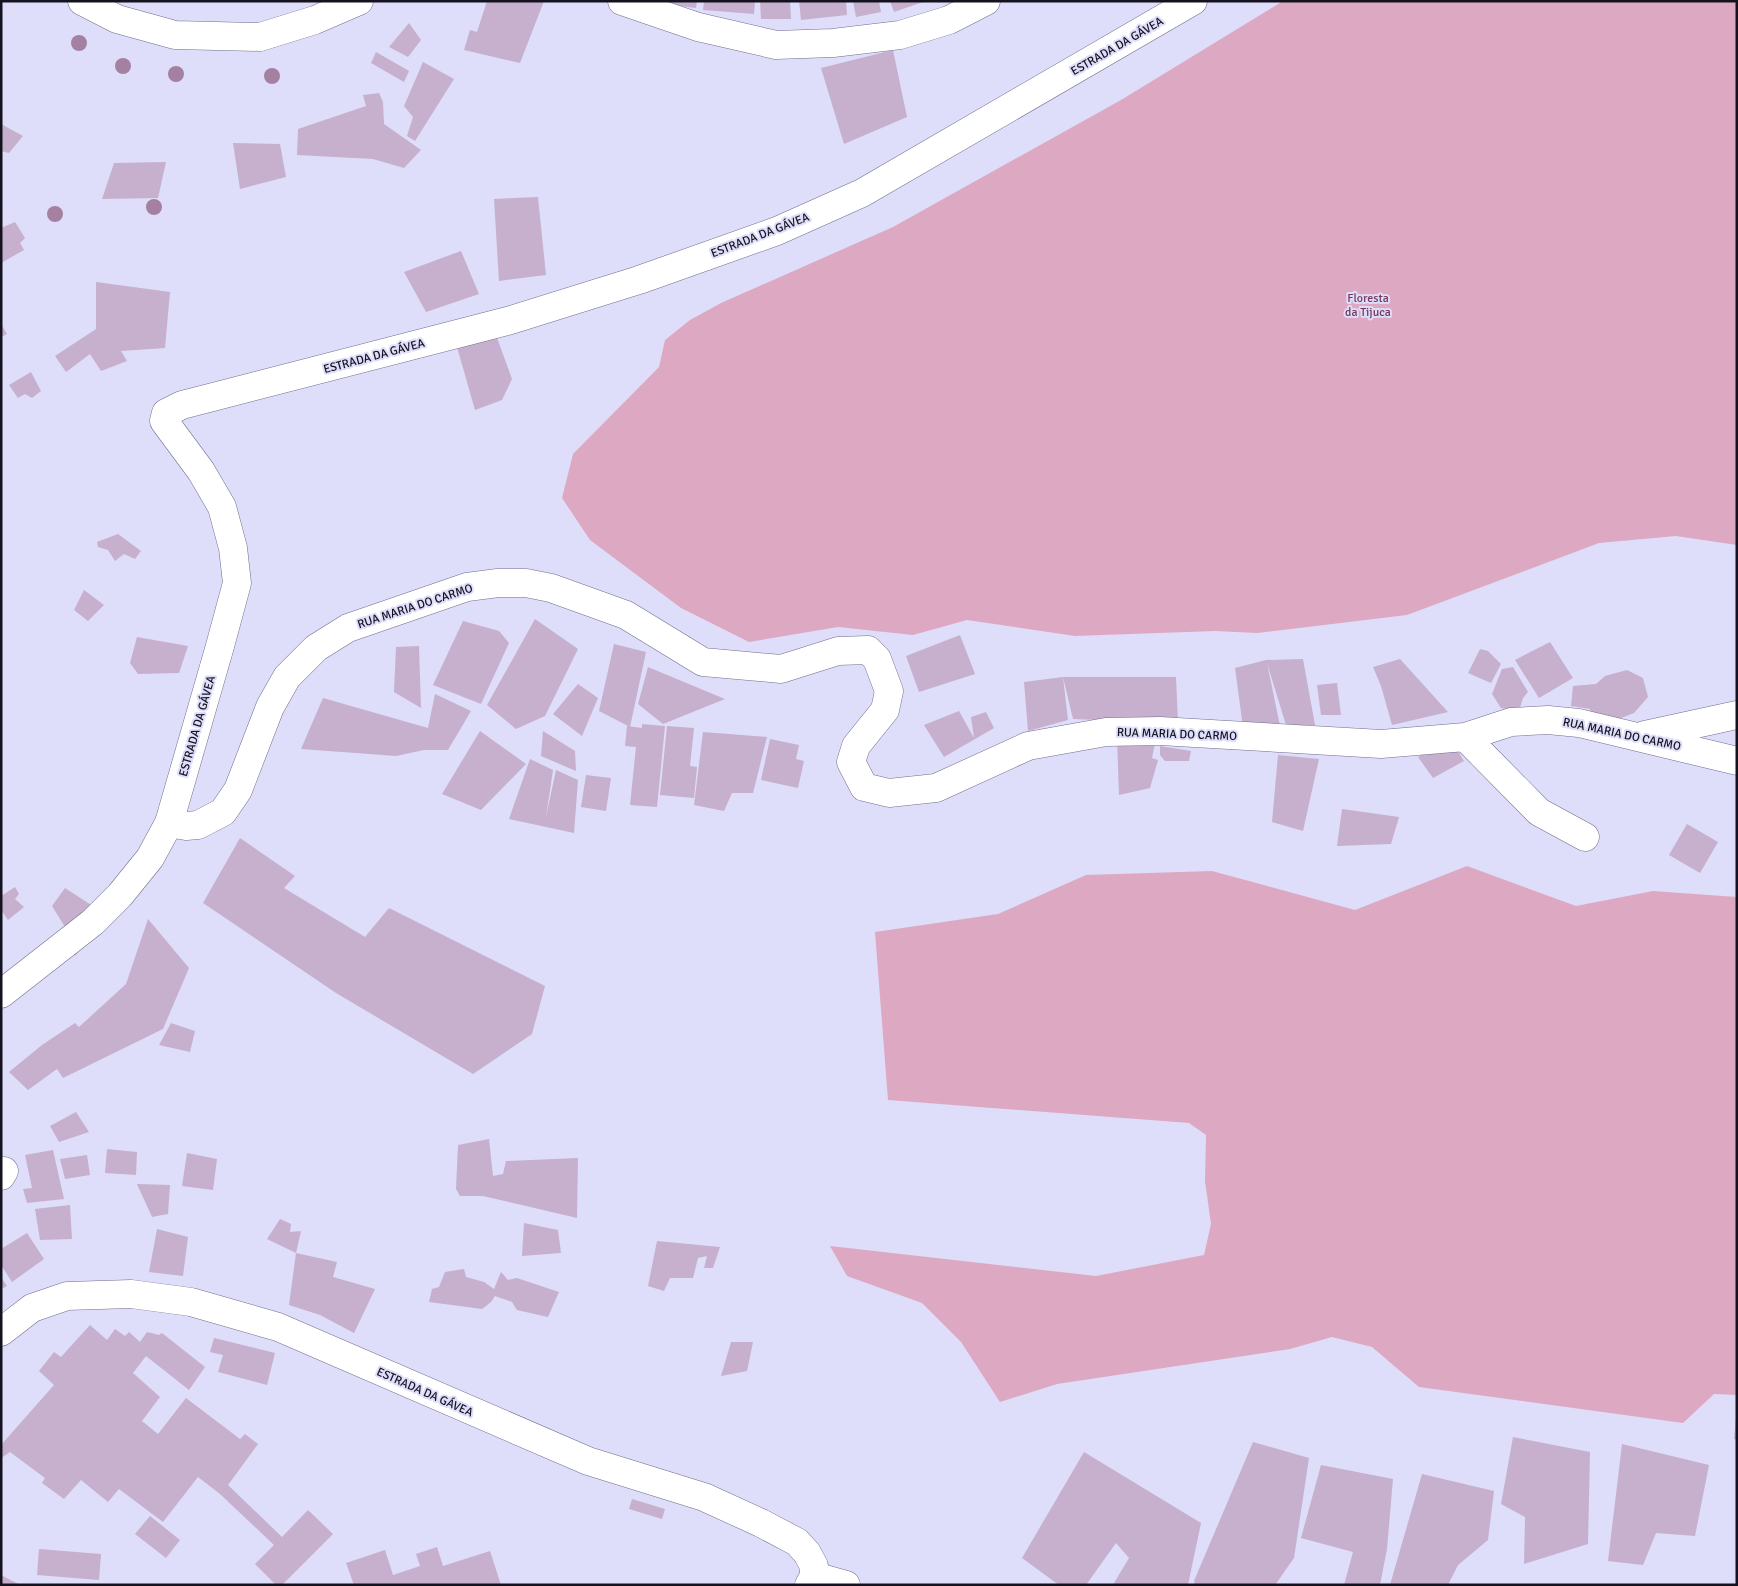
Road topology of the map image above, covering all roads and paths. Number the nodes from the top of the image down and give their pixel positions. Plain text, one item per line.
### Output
1 (82, 1) edge
2 (358, 1) edge
3 (622, 1) edge
4 (986, 1) edge
5 (1193, 1) edge
6 (1737, 715) edge
7 (1639, 736) junction
8 (1465, 737) junction
9 (1737, 761) edge
10 (169, 823) junction
11 (1585, 837) dead end
12 (1, 994) edge
13 (1, 1332) edge
14 (812, 1580) edge
15 (846, 1585) edge

1 - 2 street
3 - 4 street
5 - 10 street, ESTRADA DA GÁVEA
6 - 7 street
7 - 8 street, RUA MARIA DO CARMO
7 - 9 street, RUA MARIA DO CARMO
8 - 10 street, RUA MARIA DO CARMO
8 - 11 street
10 - 12 street, ESTRADA DA GÁVEA
13 - 14 street, ESTRADA DA GÁVEA
14 - 15 street

